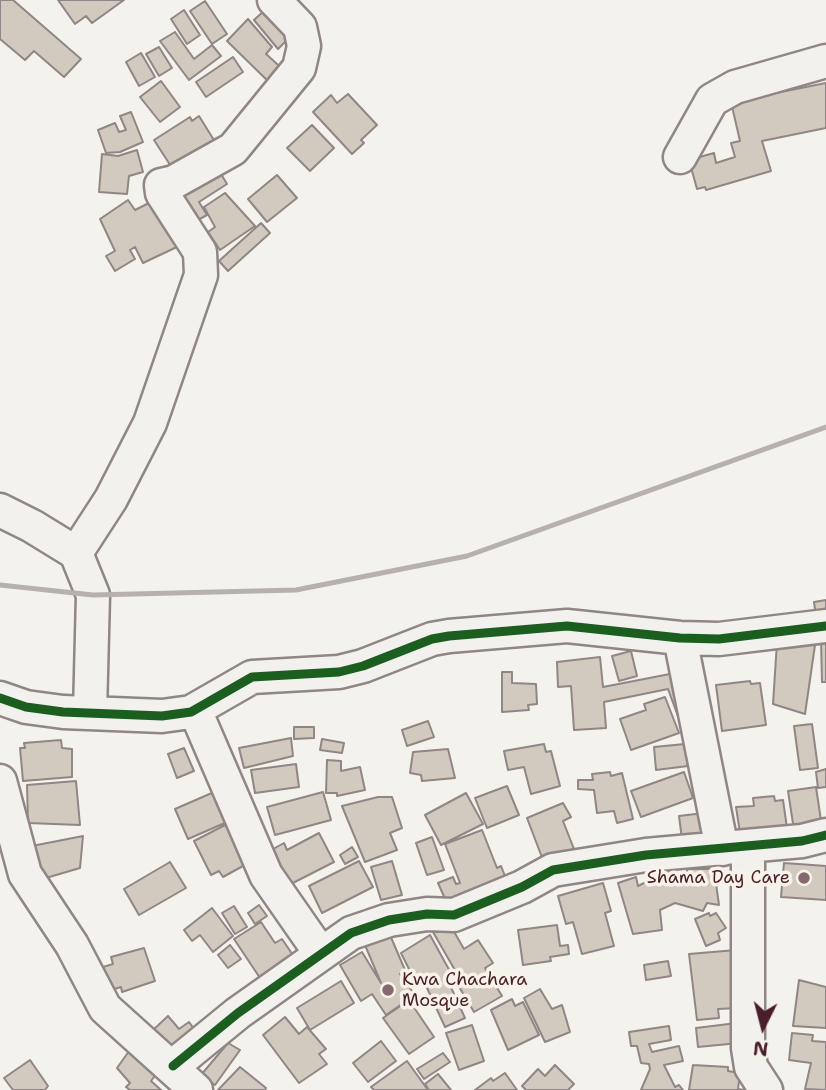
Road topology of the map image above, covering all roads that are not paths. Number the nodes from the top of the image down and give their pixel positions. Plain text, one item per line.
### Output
1 (274, 0) edge
2 (826, 61) edge
3 (680, 157) dead end
4 (0, 510) edge
5 (76, 553) junction
6 (826, 626) edge
7 (680, 638) junction
8 (13, 702) edge
9 (195, 710) junction
10 (90, 713) junction
11 (0, 724) edge
12 (0, 781) edge
13 (826, 835) edge
14 (735, 847) junction
15 (318, 956) junction
16 (173, 1066) junction
17 (196, 1090) edge
18 (766, 1090) edge

1 - 5 street
2 - 3 street
4 - 5 street
5 - 10 street
6 - 7 street
7 - 9 street
7 - 14 street
8 - 10 street
8 - 11 street
9 - 10 street
9 - 15 street
12 - 16 street
13 - 14 street
14 - 15 street
14 - 18 street
15 - 16 street
16 - 17 street

